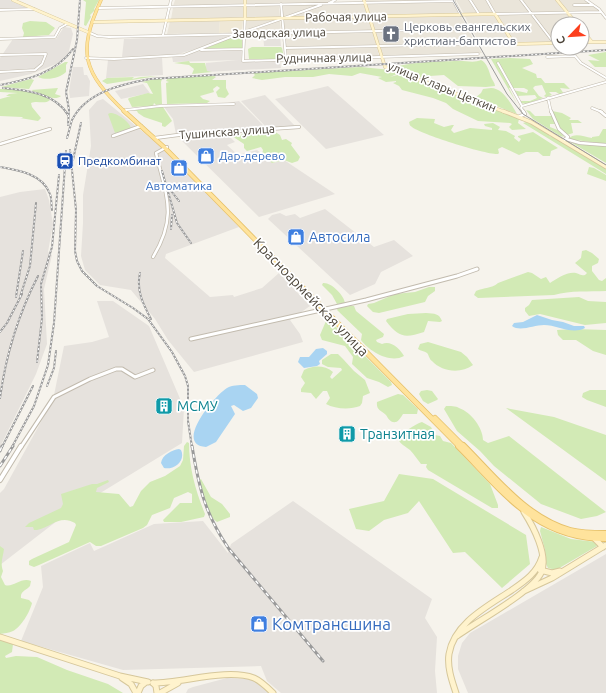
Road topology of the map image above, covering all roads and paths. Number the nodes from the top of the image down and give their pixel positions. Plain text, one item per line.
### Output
1 (13, 0) edge
2 (102, 0) edge
3 (171, 0) edge
4 (245, 0) edge
5 (335, 0) edge
6 (470, 0) edge
7 (487, 0) edge
8 (521, 0) edge
9 (558, 0) edge
10 (586, 0) edge
11 (364, 1) edge
12 (453, 1) edge
13 (281, 4) junction
14 (325, 4) junction
15 (245, 5) junction
16 (574, 5) dead end
17 (593, 5) junction
18 (169, 7) junction
19 (99, 8) junction
20 (34, 9) junction
21 (0, 10) edge
22 (600, 12) junction
23 (531, 13) junction
24 (568, 13) junction
25 (479, 14) junction
26 (495, 14) junction
27 (461, 15) junction
28 (370, 16) junction
29 (570, 16) edge
30 (282, 18) junction
31 (606, 18) edge
32 (245, 19) junction
33 (166, 21) junction
34 (93, 22) junction
35 (67, 24) junction
36 (469, 29) dead end
37 (374, 31) junction
38 (89, 33) junction
39 (244, 33) junction
40 (283, 33) junction
41 (237, 34) junction
42 (163, 35) junction
43 (550, 36) edge
44 (0, 39) edge
45 (590, 40) edge
46 (592, 42) joint
47 (606, 42) edge
48 (550, 43) edge
49 (477, 44) dead end
50 (378, 46) junction
51 (285, 48) junction
52 (243, 49) junction
53 (198, 50) junction
54 (478, 54) dead end
55 (0, 55) edge
56 (381, 57) junction
57 (547, 57) dead end
58 (87, 58) junction
59 (286, 59) junction
60 (498, 62) dead end
61 (0, 72) edge
62 (606, 78) edge
63 (606, 82) edge
64 (548, 98) junction
65 (234, 104) dead end
66 (522, 106) junction
67 (592, 108) dead end
68 (126, 110) junction
69 (606, 116) edge
70 (518, 117) junction
71 (141, 126) junction
72 (299, 127) dead end
73 (50, 129) dead end
74 (113, 136) dead end
75 (156, 138) junction
76 (565, 140) junction
77 (0, 144) edge
78 (606, 145) edge
79 (166, 147) junction
80 (606, 167) edge
81 (153, 257) dead end
82 (477, 269) dead end
83 (326, 309) junction
84 (191, 338) dead end
85 (153, 370) dead end
86 (0, 480) edge
87 (527, 511) junction
88 (533, 518) junction
89 (535, 528) junction
90 (606, 534) edge
91 (606, 538) edge
92 (596, 539) junction
93 (604, 546) edge
94 (566, 569) junction
95 (540, 570) junction
96 (520, 593) junction
97 (0, 637) edge
98 (455, 637) junction
99 (120, 676) junction
100 (150, 682) junction
101 (182, 682) junction
102 (137, 693) edge
103 (158, 693) edge
104 (273, 693) edge
105 (456, 693) edge

1 - 20 main road
2 - 19 main road, Красноармейская улица
2 - 34 main road, Красноармейская улица
3 - 18 street
4 - 15 main road
5 - 14 street
6 - 25 street
7 - 26 street
8 - 23 street
9 - 24 main road
10 - 17 street
11 - 12 street
11 - 14 street
11 - 28 main road, улица Клары Цеткин
12 - 27 street
13 - 14 street
13 - 15 street
13 - 30 street
14 - 30 street
15 - 18 street
15 - 32 main road
16 - 17 street
17 - 22 street
18 - 19 street
18 - 33 street
19 - 34 main road, Красноармейская улица
20 - 21 street
20 - 35 main road
22 - 24 street, Рабочая улица
22 - 31 street
23 - 24 street, Рабочая улица
23 - 26 street, Рабочая улица
23 - 43 street
24 - 29 main road
25 - 26 main road, Рабочая улица
25 - 27 main road, Рабочая улица
26 - 48 main road
27 - 28 main road, Рабочая улица
28 - 30 main road, Рабочая улица
28 - 37 main road, улица Клары Цеткин
30 - 32 main road, Рабочая улица
30 - 39 street
30 - 40 street
32 - 33 main road, Рабочая улица
32 - 39 street
33 - 34 main road, Рабочая улица
33 - 42 street
34 - 38 main road, Красноармейская улица
35 - 38 main road
35 - 44 street
36 - 37 street, Заводская улица
37 - 40 street, Заводская улица
37 - 50 main road, улица Клары Цеткин
38 - 42 street, Заводская улица
38 - 58 main road, Красноармейская улица
39 - 40 street, Заводская улица
39 - 41 street, Заводская улица
39 - 52 street
40 - 51 street
41 - 42 street, Заводская улица
41 - 53 street
45 - 46 main road
46 - 47 main road
49 - 50 street
50 - 51 street
50 - 56 main road, улица Клары Цеткин
51 - 59 street
52 - 53 street
52 - 59 street, Рудничная улица
53 - 58 street
54 - 56 street, Рудничная улица
55 - 61 street
56 - 59 street, Рудничная улица
56 - 70 main road, улица Клары Цеткин
57 - 62 street
58 - 68 main road, Красноармейская улица
58 - 71 main road, Красноармейская улица
60 - 66 street
63 - 64 street
64 - 66 street
64 - 76 street
65 - 68 street
66 - 70 street
67 - 69 street
68 - 75 main road, Красноармейская улица
70 - 76 main road, улица Клары Цеткин
71 - 74 street
71 - 75 main road, Красноармейская улица
72 - 75 street, Тушинская улица
73 - 77 street
75 - 79 main road, Красноармейская улица
76 - 78 street
76 - 80 main road, улица Клары Цеткин
79 - 81 street
79 - 83 main road, Красноармейская улица
82 - 83 street
83 - 84 street
83 - 87 main road, Красноармейская улица
85 - 86 street
87 - 88 main road, Красноармейская улица
87 - 89 main road
87 - 90 main road, Красноармейская улица
88 - 89 main road
88 - 92 main road, Красноармейская улица
89 - 95 main road
91 - 92 main road, Красноармейская улица
92 - 93 main road
93 - 94 main road
94 - 95 main road
94 - 96 main road
95 - 96 main road
95 - 98 main road
96 - 98 main road
97 - 99 main road
98 - 105 main road
99 - 100 main road
99 - 102 main road
100 - 101 main road
100 - 102 main road
100 - 103 main road
101 - 103 main road
101 - 104 main road

